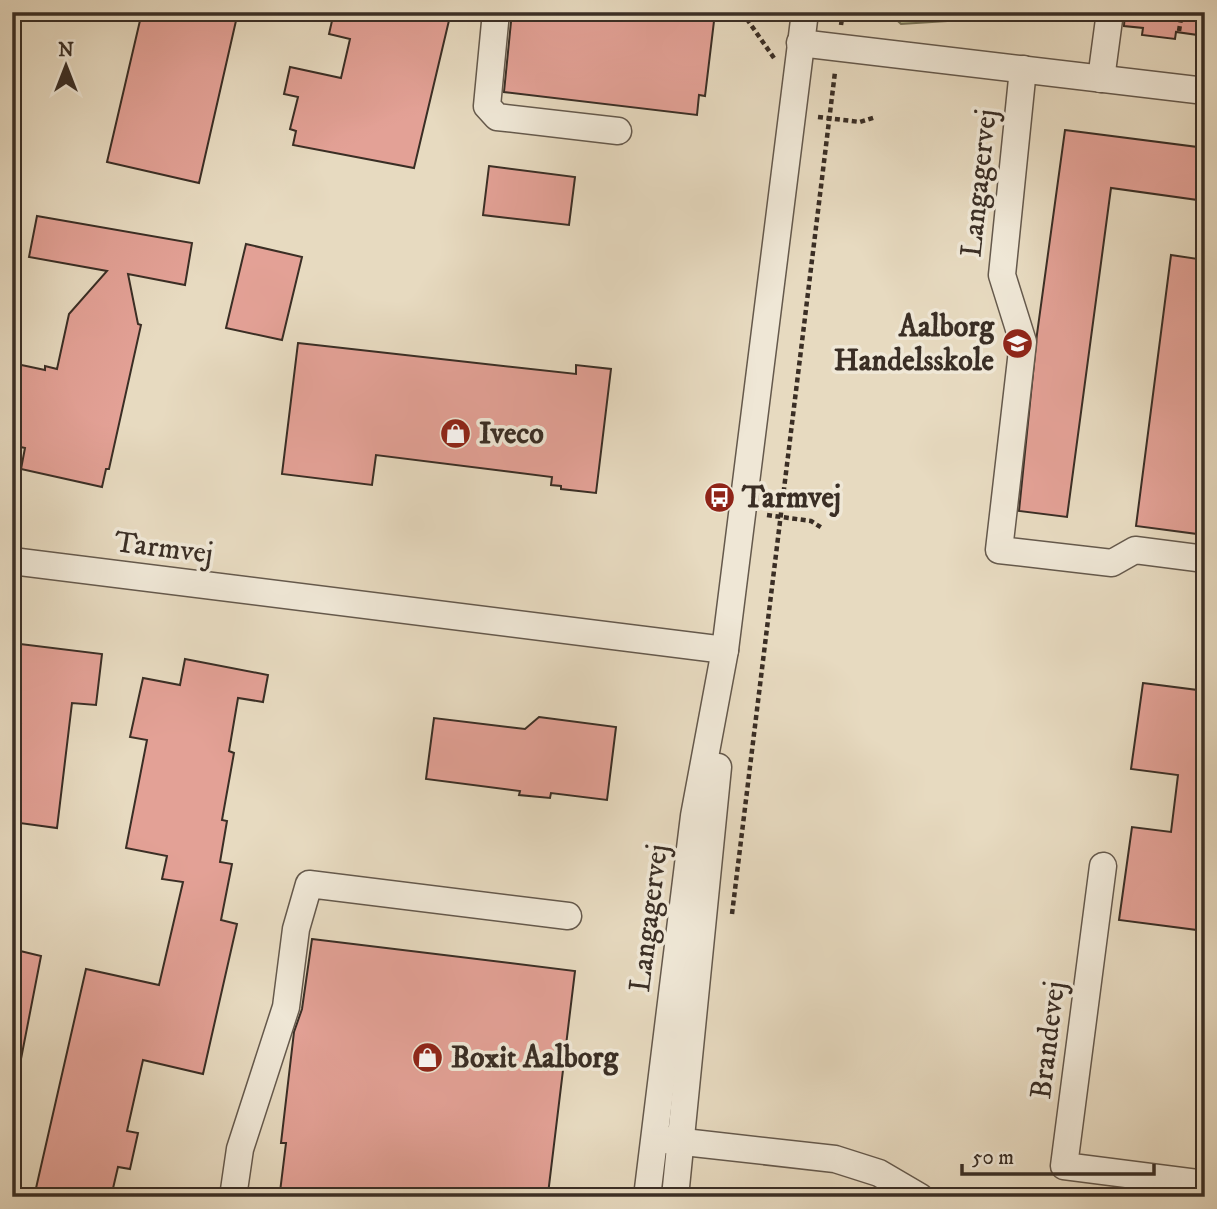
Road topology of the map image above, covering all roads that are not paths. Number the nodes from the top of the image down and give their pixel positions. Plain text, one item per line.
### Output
1 (496, 12) edge
2 (805, 12) edge
3 (1110, 12) edge
4 (800, 43) junction
5 (1023, 69) junction
6 (1101, 79) junction
7 (1205, 90) edge
8 (618, 131) dead end
9 (1205, 559) edge
10 (12, 561) edge
11 (725, 650) junction
12 (1103, 866) dead end
13 (568, 916) dead end
14 (653, 1139) junction
15 (681, 1142) junction
16 (1205, 1184) edge
17 (233, 1197) edge
18 (647, 1197) edge
19 (675, 1197) edge
20 (920, 1197) edge

1 - 8 street
2 - 4 street, Langagervej
3 - 6 street
4 - 5 street
4 - 11 street, Langagervej
5 - 6 street
5 - 9 street, Langagervej
6 - 7 street
10 - 11 street, Tarmvej
11 - 14 street, Langagervej
11 - 15 street, Langagervej
12 - 16 street, Brandevej
13 - 17 street
14 - 15 street
14 - 18 street, Langagervej
15 - 19 street, Langagervej
15 - 20 street

